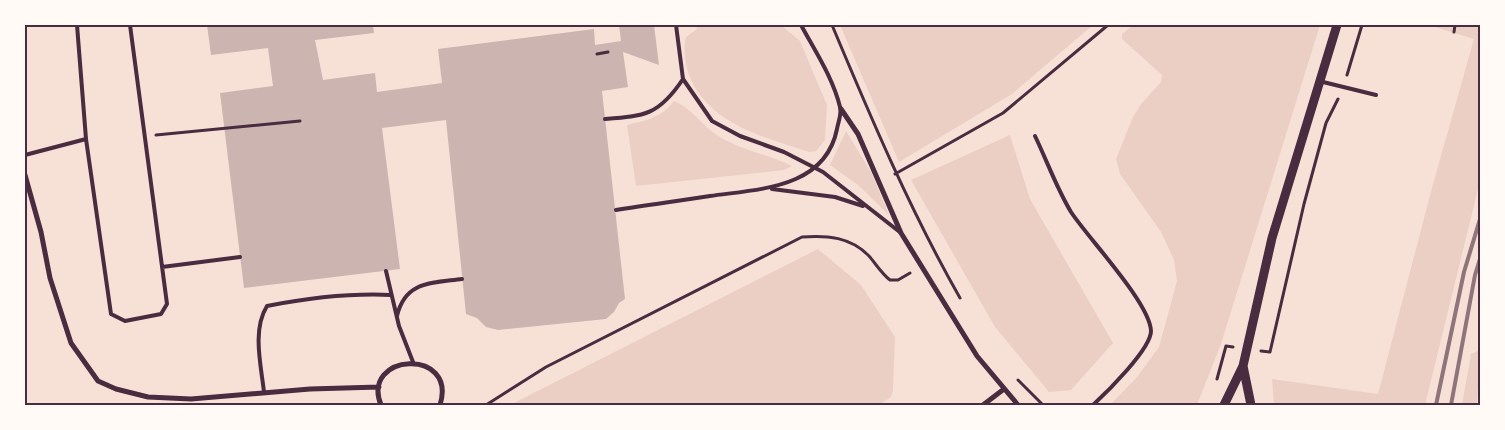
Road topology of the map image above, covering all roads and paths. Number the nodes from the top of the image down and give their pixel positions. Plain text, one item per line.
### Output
1 (77, 25) edge
2 (130, 25) edge
3 (676, 25) edge
4 (801, 25) edge
5 (832, 25) edge
6 (1108, 25) edge
7 (1337, 25) edge
8 (1362, 25) edge
9 (1455, 25) edge
10 (1454, 32) dead end
11 (608, 52) dead end
12 (597, 54) dead end
13 (683, 79) junction
14 (1319, 81) junction
15 (1344, 87) junction
16 (1376, 95) dead end
17 (841, 109) junction
18 (605, 119) dead end
19 (300, 121) dead end
20 (145, 136) junction
21 (1035, 136) dead end
22 (86, 139) junction
23 (25, 155) edge
24 (815, 168) junction
25 (895, 174) junction
26 (25, 176) edge
27 (770, 189) junction
28 (868, 208) junction
29 (616, 210) dead end
30 (901, 233) junction
31 (240, 257) dead end
32 (162, 267) junction
33 (386, 271) dead end
34 (462, 279) dead end
35 (898, 280) dead end
36 (391, 295) junction
37 (964, 305) dead end
38 (397, 318) junction
39 (1226, 346) dead end
40 (1270, 352) dead end
41 (413, 362) junction
42 (1243, 366) junction
43 (1013, 375) dead end
44 (1215, 384) dead end
45 (379, 387) junction
46 (1004, 389) junction
47 (264, 392) junction
48 (381, 405) edge
49 (440, 405) edge
50 (486, 405) edge
51 (982, 405) edge
52 (1018, 405) edge
53 (1042, 405) edge
54 (1093, 405) edge
55 (1224, 405) edge
56 (1251, 405) edge

1 - 22 lane
2 - 20 lane
3 - 13 lane
4 - 17 lane
5 - 25 path
6 - 25 path
7 - 14 street
8 - 15 path
9 - 10 path
11 - 12 path
13 - 18 lane
13 - 24 lane
14 - 15 lane
14 - 42 street
15 - 16 lane
15 - 40 path
17 - 24 lane
17 - 30 street
19 - 20 path
20 - 32 lane
21 - 54 lane
22 - 23 lane
22 - 32 lane
24 - 27 lane
24 - 28 lane
25 - 37 path
26 - 47 street
27 - 28 lane
27 - 29 lane
28 - 30 lane
30 - 46 street
31 - 32 lane
33 - 36 lane
34 - 38 lane
35 - 50 path
36 - 38 lane
36 - 47 lane
38 - 41 lane
39 - 44 path
41 - 45 street
41 - 49 street
42 - 55 street
42 - 56 street
43 - 53 path
45 - 47 street
45 - 48 street
46 - 51 street
46 - 52 street

